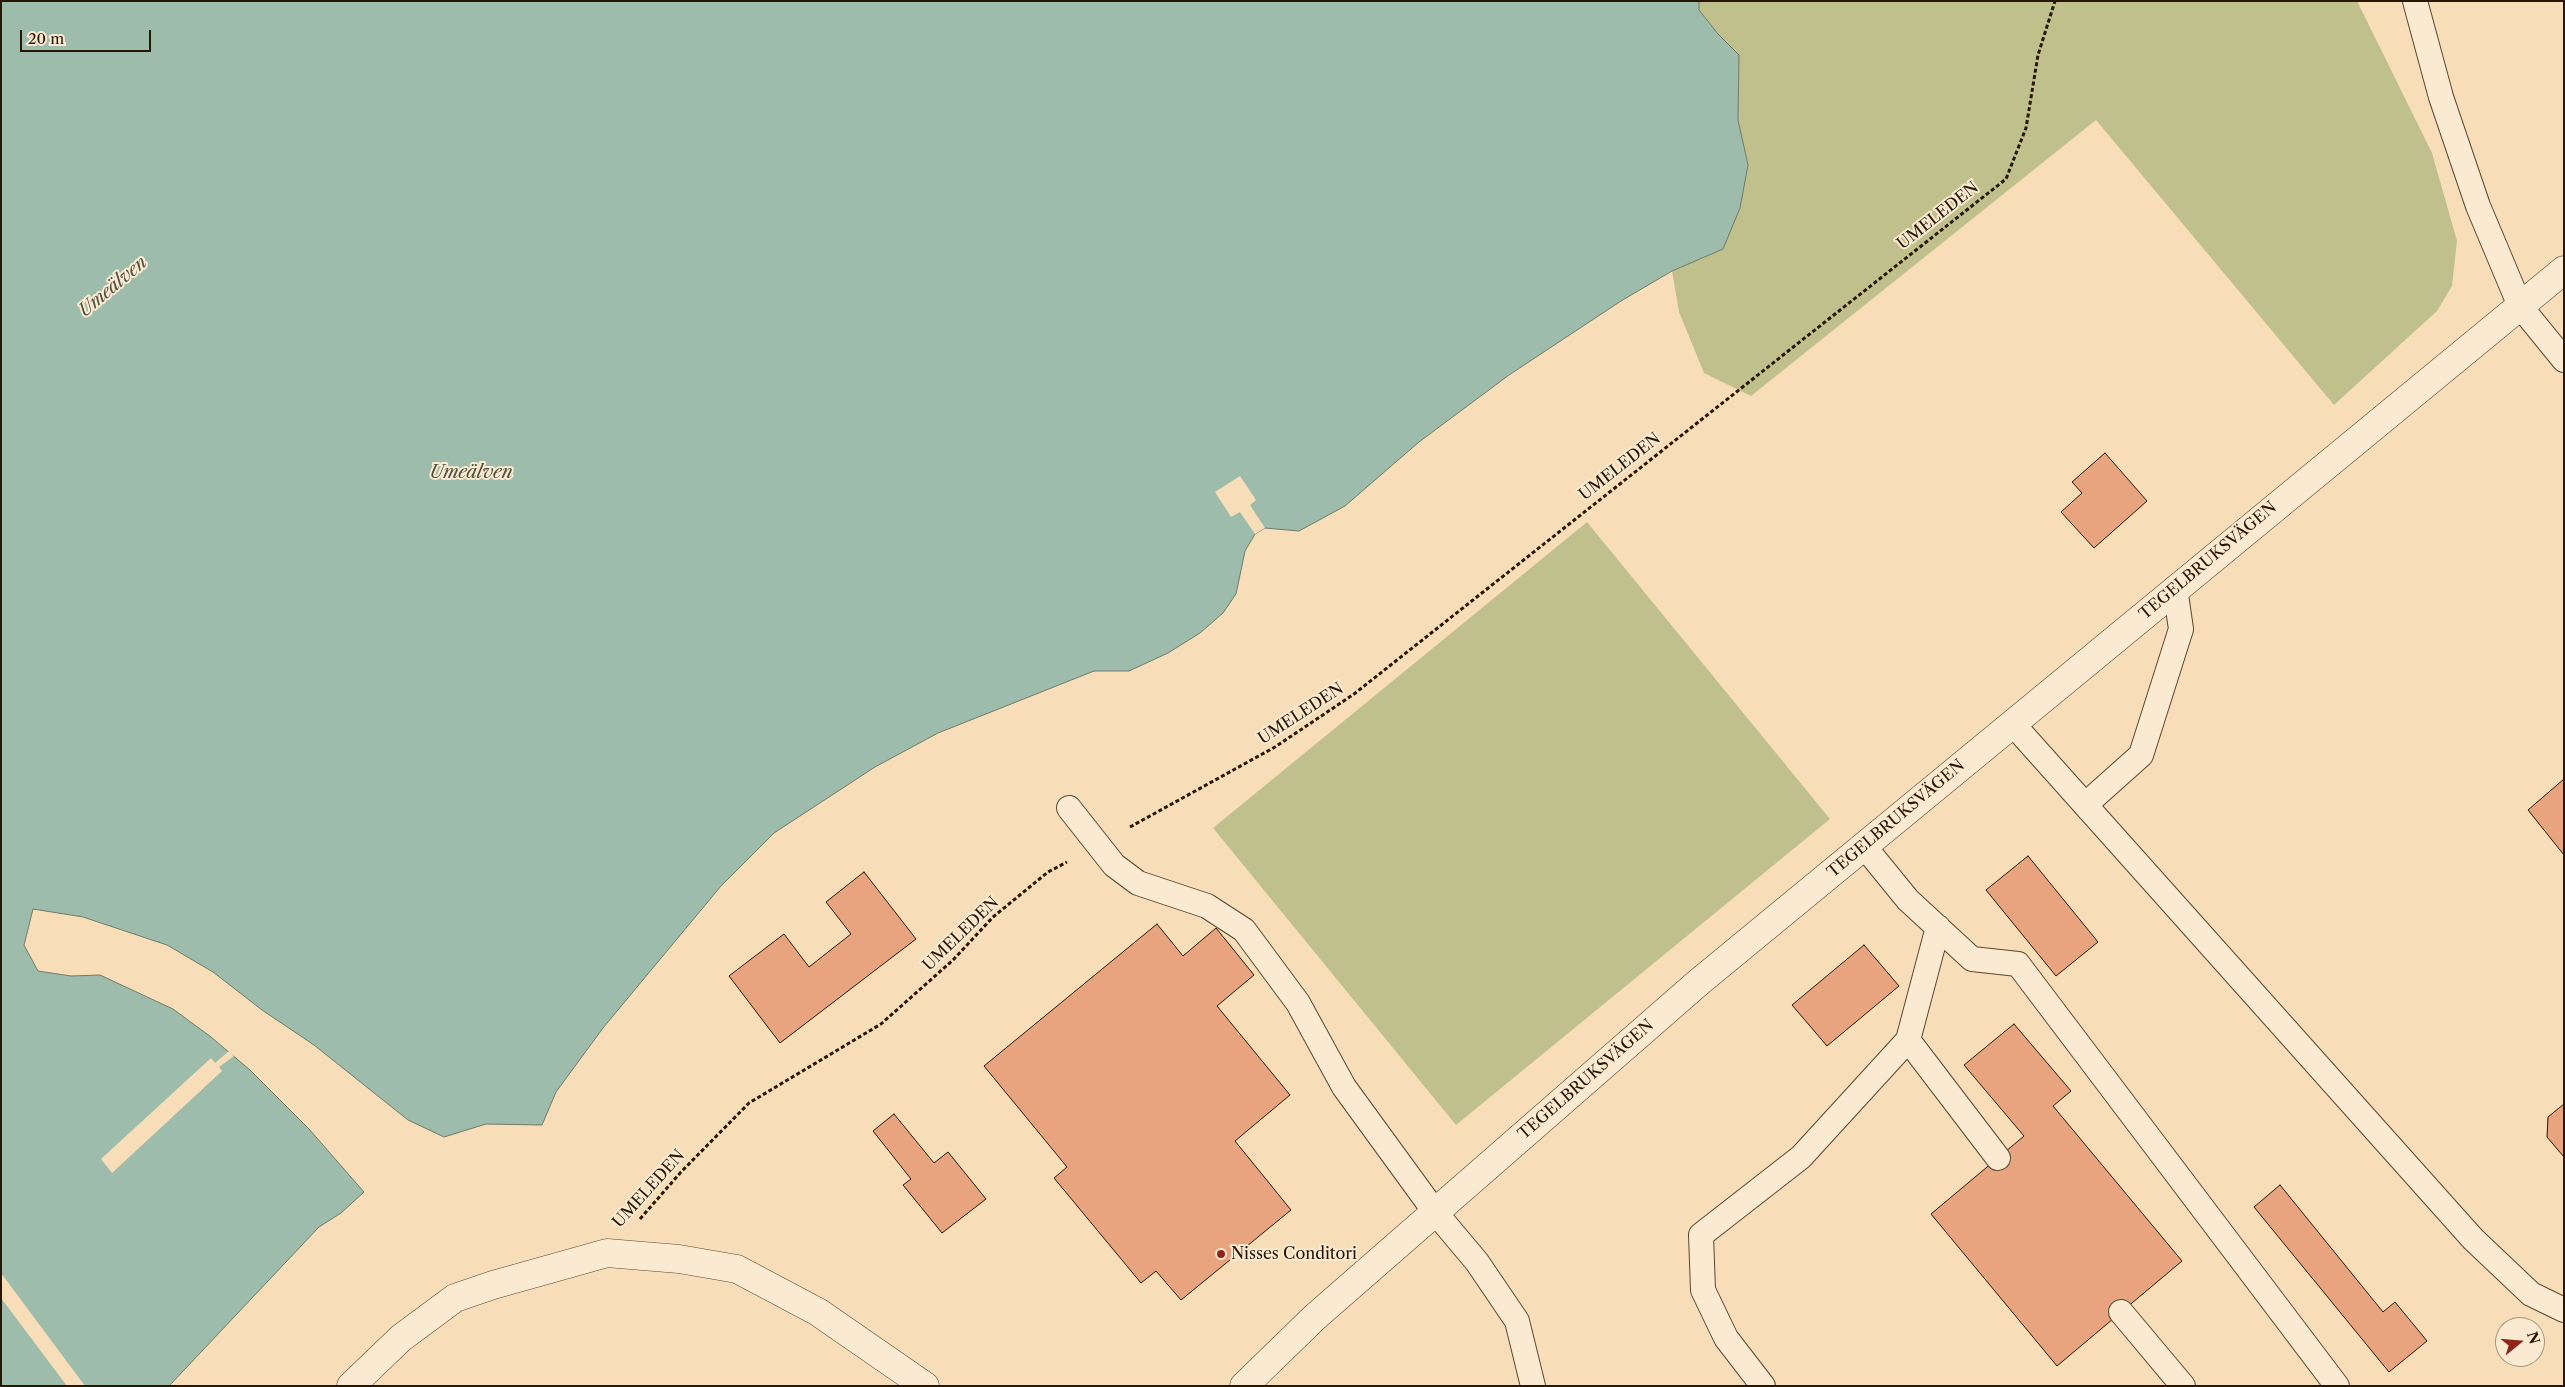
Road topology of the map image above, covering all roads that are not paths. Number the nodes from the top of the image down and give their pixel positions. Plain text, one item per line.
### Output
1 (2415, 1) edge
2 (2564, 270) edge
3 (2520, 306) junction
4 (2564, 360) edge
5 (2175, 588) junction
6 (2012, 723) junction
7 (2085, 805) junction
8 (1069, 808) dead end
9 (1864, 846) junction
10 (1938, 927) junction
11 (1908, 1040) junction
12 (1998, 1158) dead end
13 (1435, 1212) junction
14 (2564, 1310) edge
15 (2121, 1312) dead end
16 (351, 1386) edge
17 (925, 1386) edge
18 (1244, 1386) edge
19 (1533, 1386) edge
20 (1763, 1386) edge
21 (2182, 1386) edge
22 (2337, 1386) edge

1 - 3 lane
2 - 3 street, TEGELBRUKSVÄGEN
3 - 4 lane
3 - 5 street, TEGELBRUKSVÄGEN
5 - 6 street, TEGELBRUKSVÄGEN
5 - 7 lane
6 - 7 lane
6 - 9 street, TEGELBRUKSVÄGEN
7 - 14 lane
8 - 13 lane
9 - 10 lane
9 - 13 street, TEGELBRUKSVÄGEN
10 - 11 lane
10 - 22 lane
11 - 12 lane
11 - 20 lane
13 - 18 street, TEGELBRUKSVÄGEN
13 - 19 lane
15 - 21 lane
16 - 17 street

